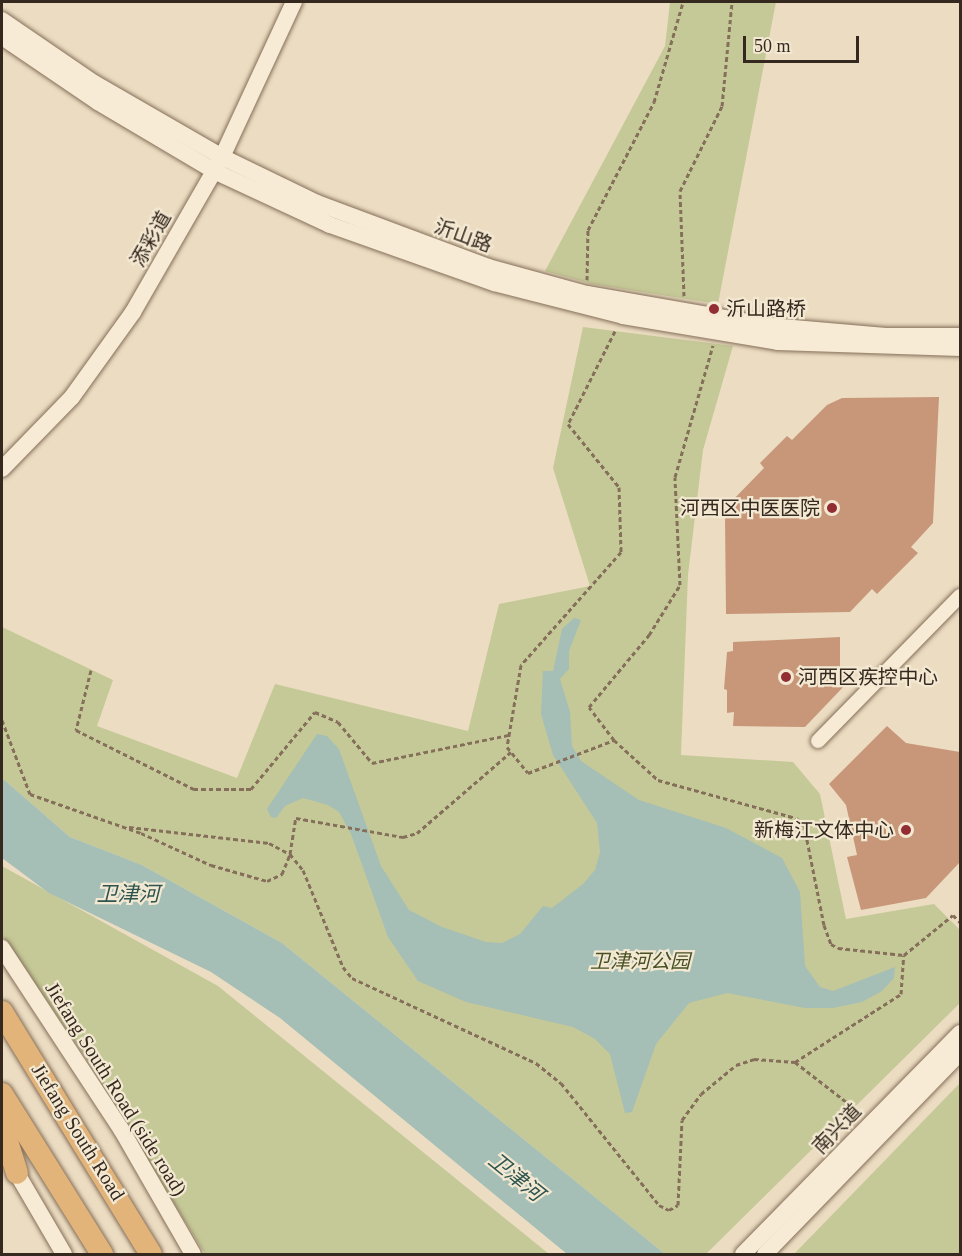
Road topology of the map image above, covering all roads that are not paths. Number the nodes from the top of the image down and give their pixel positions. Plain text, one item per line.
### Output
1 (294, 2) edge
2 (2, 20) edge
3 (2, 37) edge
4 (218, 164) junction
5 (960, 336) edge
6 (960, 348) edge
7 (2, 469) edge
8 (960, 596) edge
9 (818, 741) dead end
10 (2, 948) edge
11 (2, 1012) edge
12 (960, 1032) edge
13 (960, 1053) edge
14 (2, 1094) edge
15 (2, 1125) edge
16 (2, 1149) edge
17 (17, 1173) junction
18 (64, 1254) edge
19 (102, 1254) edge
20 (151, 1254) edge
21 (193, 1254) edge
22 (743, 1254) edge
23 (765, 1254) edge

1 - 4 street, 添彩道
2 - 4 street, 沂山路
3 - 4 street, 沂山路
4 - 5 street, 沂山路
4 - 6 street, 沂山路
4 - 7 street, 添彩道
8 - 9 street
10 - 21 street, Jiefang South Road (side road)
11 - 20 highway, Jiefang South Road
12 - 22 street, 南兴道
13 - 23 street, 南兴道
14 - 19 highway
15 - 17 highway
16 - 17 street
17 - 18 street

